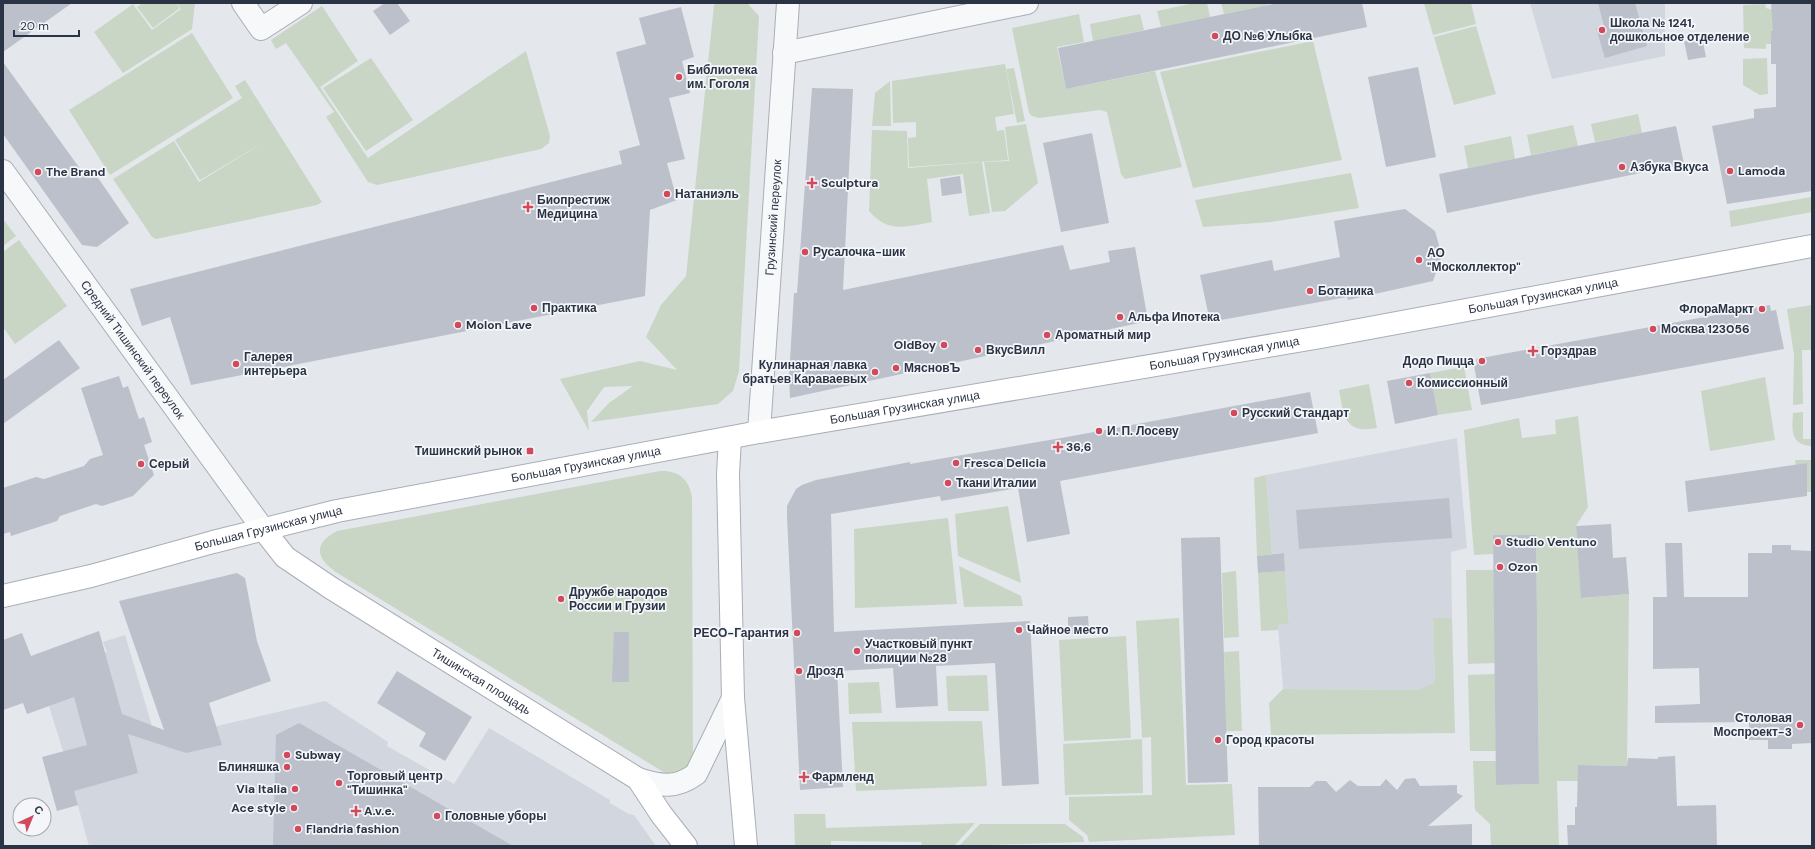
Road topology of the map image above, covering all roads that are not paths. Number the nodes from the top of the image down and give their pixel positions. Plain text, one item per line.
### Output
1 (243, 3) edge
2 (301, 3) edge
3 (788, 3) edge
4 (1027, 3) edge
5 (784, 53) junction
6 (3, 171) edge
7 (1812, 246) edge
8 (759, 432) junction
9 (730, 438) junction
10 (263, 529) junction
11 (3, 596) edge
12 (733, 698) junction
13 (638, 779) junction
14 (686, 846) edge
15 (746, 846) edge

1 - 2 street
3 - 5 street, Грузинский переулок
4 - 5 street
5 - 8 street, Грузинский переулок
6 - 10 street, Средний Тишинский переулок
7 - 8 main road, Большая Грузинская улица
8 - 9 main road, Большая Грузинская улица
9 - 10 main road, Большая Грузинская улица
9 - 12 main road
10 - 11 main road, Большая Грузинская улица
10 - 13 main road, Тишинская площадь
12 - 13 street
12 - 15 main road
13 - 14 main road, Тишинская площадь

